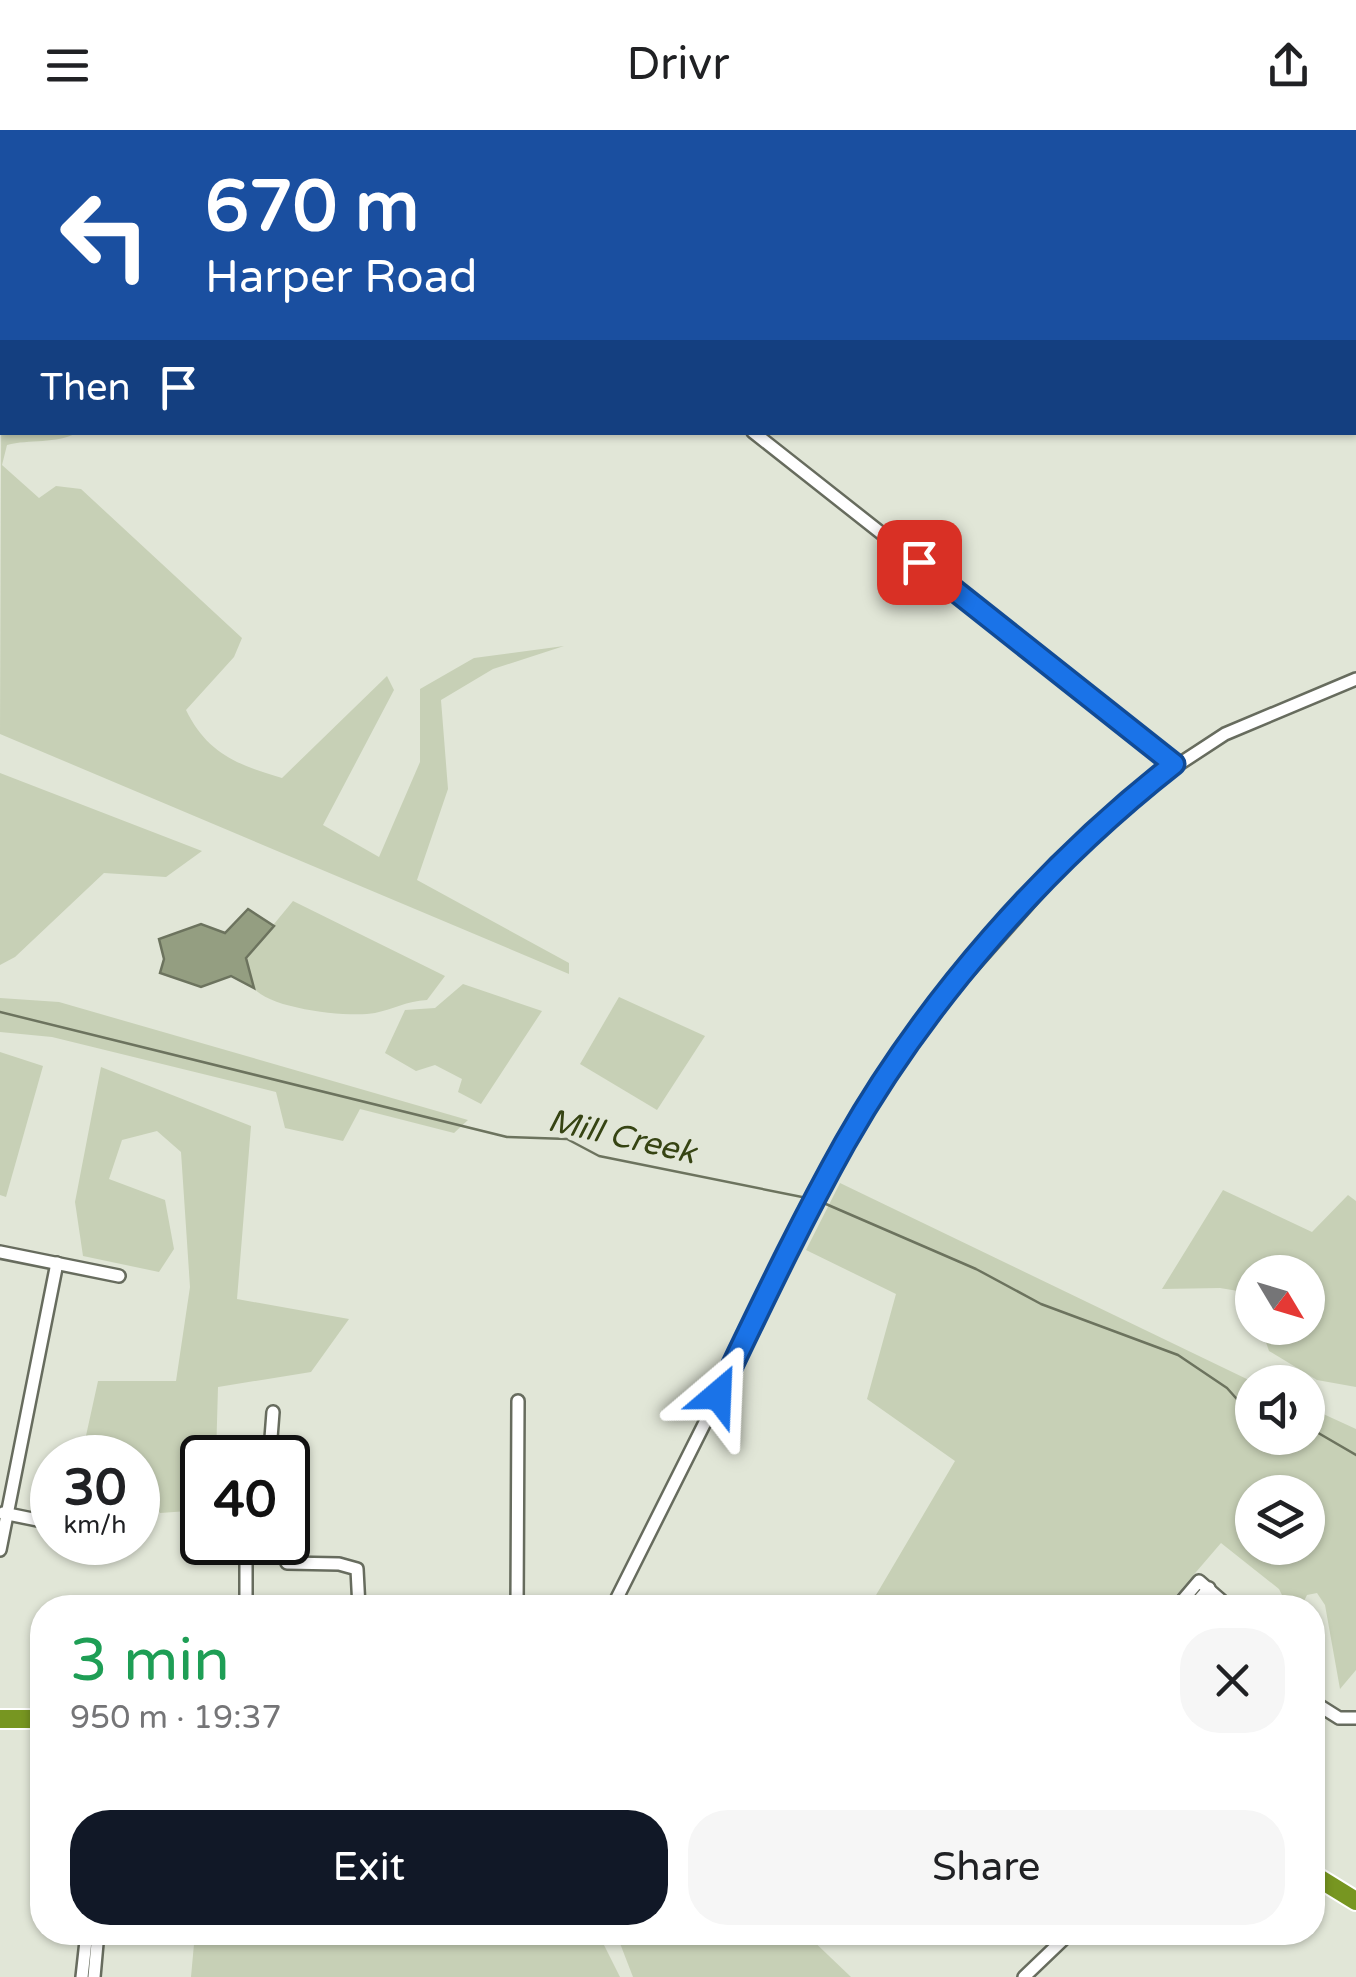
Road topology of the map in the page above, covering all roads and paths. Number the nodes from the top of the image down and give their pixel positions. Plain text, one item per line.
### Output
1 (757, 435) edge
2 (1356, 680) edge
3 (1174, 764) junction
4 (0, 1252) edge
5 (57, 1263) junction
6 (119, 1276) dead end
7 (518, 1401) dead end
8 (273, 1412) dead end
9 (271, 1435) edge
10 (4, 1514) edge
11 (30, 1519) edge
12 (0, 1550) edge
13 (310, 1563) edge
14 (246, 1565) edge
15 (1209, 1588) junction
16 (246, 1595) edge
17 (359, 1595) edge
18 (516, 1595) edge
19 (618, 1595) edge
20 (1188, 1595) edge
21 (1203, 1595) edge
22 (1216, 1595) edge
23 (1325, 1709) edge
24 (1356, 1718) edge
25 (0, 1719) edge
26 (30, 1719) edge
27 (1325, 1881) edge
28 (1355, 1898) edge
29 (88, 1945) edge
30 (90, 1945) edge
31 (1057, 1945) edge
32 (82, 1977) edge
33 (94, 1977) edge
34 (1024, 1977) edge

1 - 3 street
2 - 3 street
3 - 19 street
4 - 5 street
5 - 6 street
5 - 10 street
7 - 18 street
8 - 9 street
10 - 11 street
10 - 12 street
13 - 17 street
14 - 16 street
15 - 20 street
15 - 21 street
15 - 22 street
23 - 24 street
25 - 26 highway
27 - 28 highway
29 - 32 street
30 - 33 street
31 - 34 street

